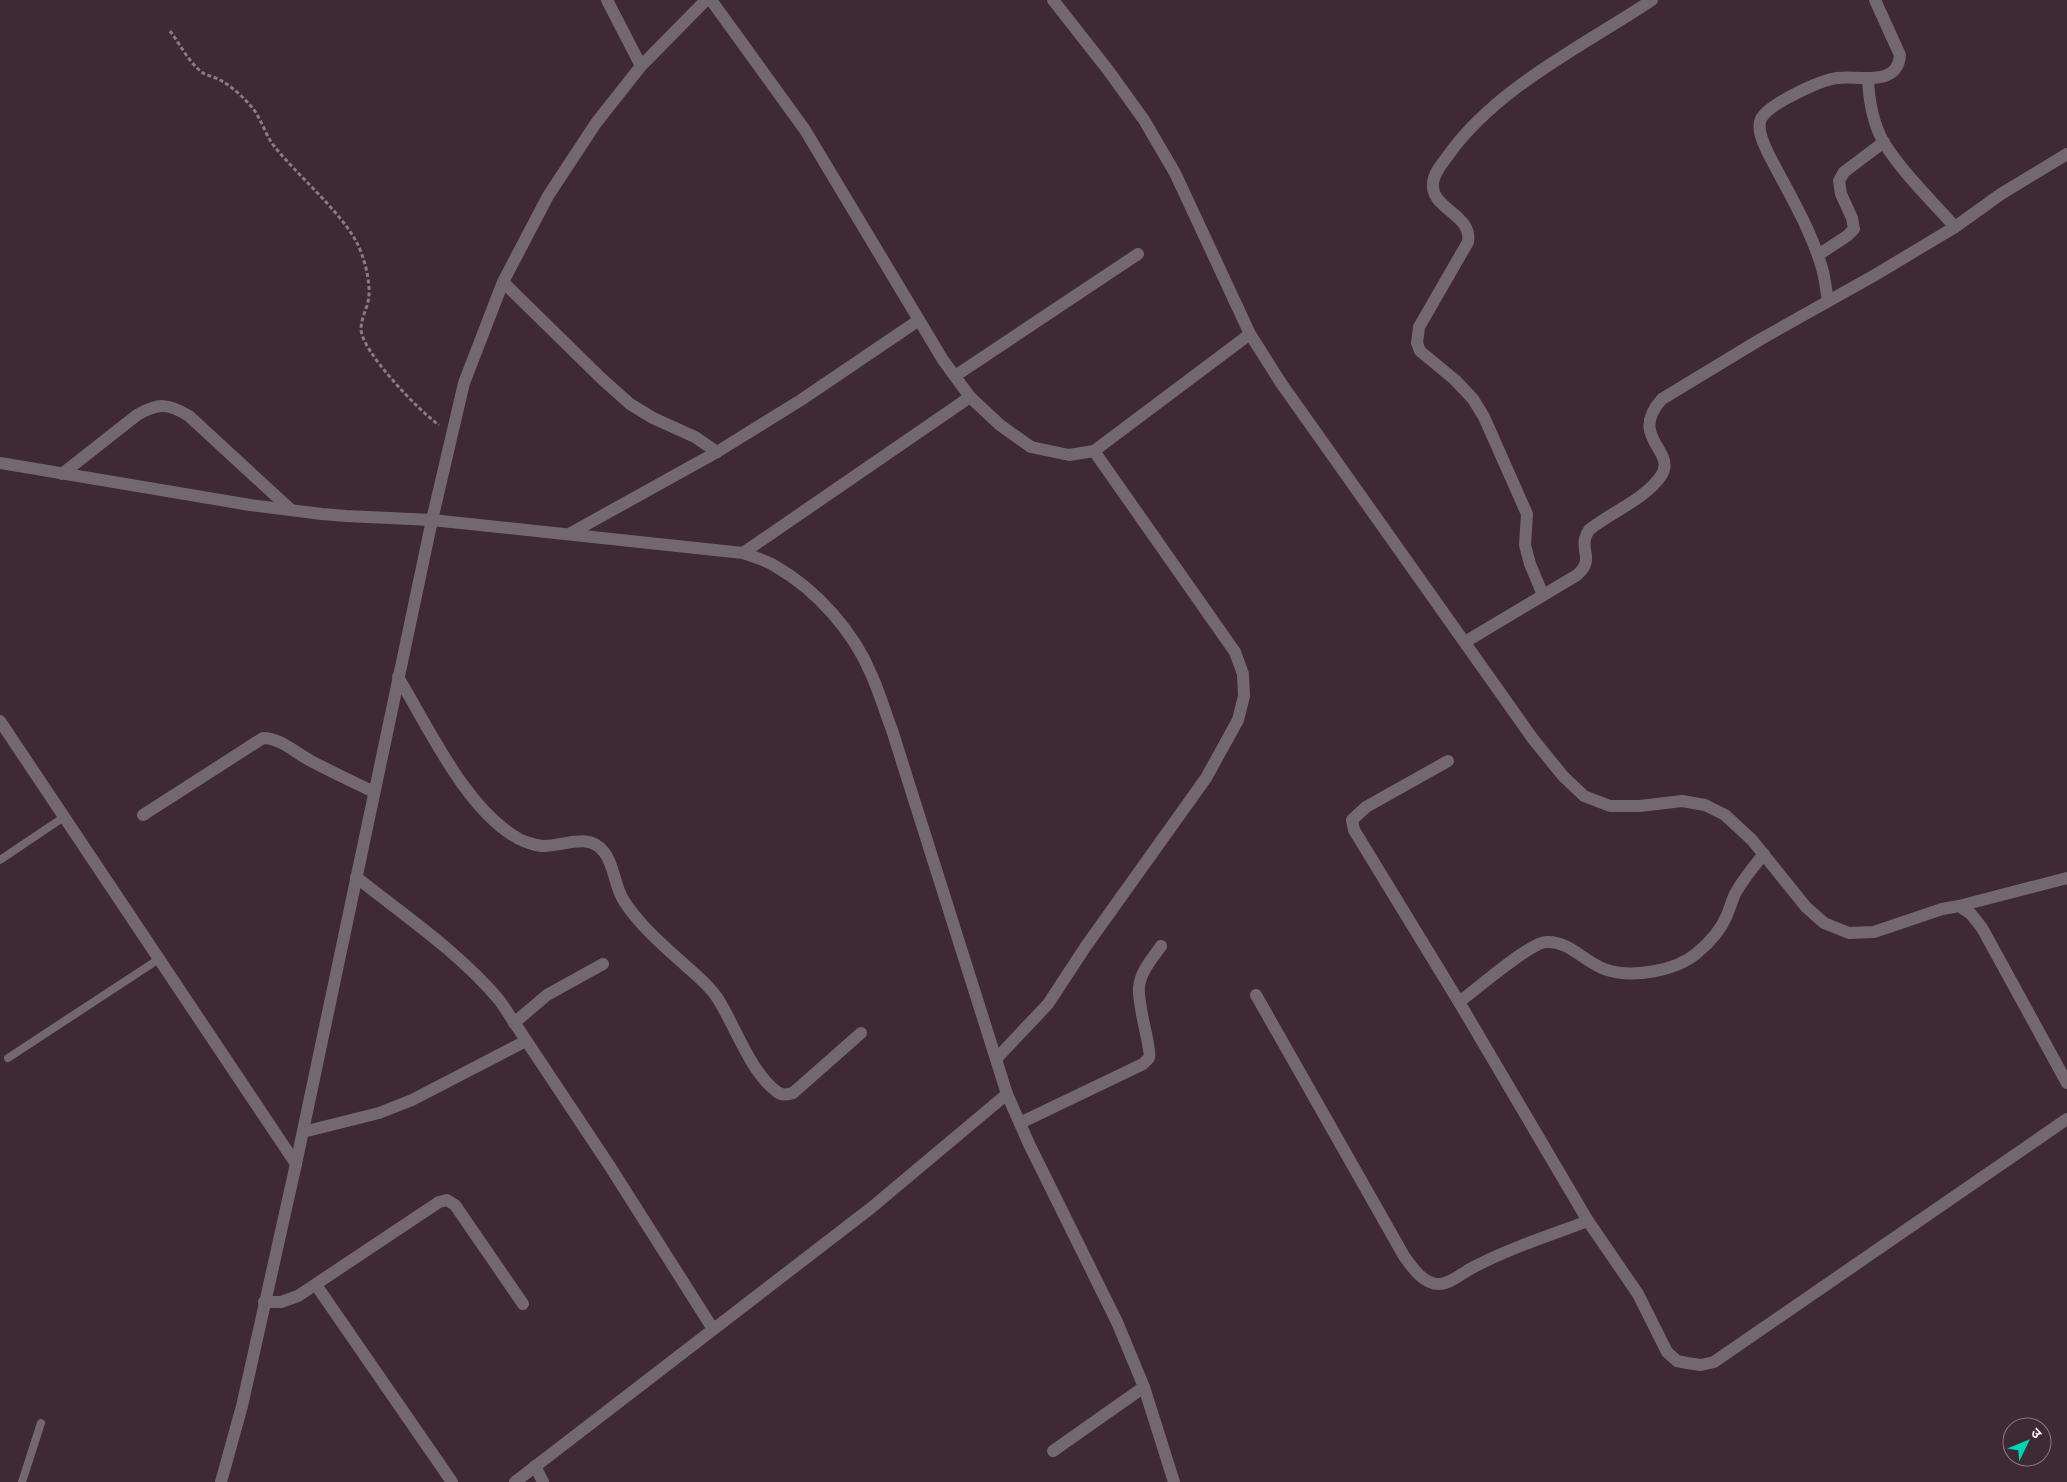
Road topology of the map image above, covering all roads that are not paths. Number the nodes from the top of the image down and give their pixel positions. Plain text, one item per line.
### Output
1 (607, 0) edge
2 (706, 0) edge
3 (711, 0) edge
4 (1053, 0) edge
5 (1652, 0) edge
6 (1875, 0) edge
7 (642, 66) junction
8 (1868, 79) junction
9 (1884, 142) junction
10 (2067, 154) edge
11 (1955, 227) junction
12 (1138, 254) dead end
13 (1818, 255) junction
14 (503, 282) junction
15 (1828, 301) junction
16 (919, 320) junction
17 (1250, 334) junction
18 (955, 376) junction
19 (970, 396) junction
20 (1094, 451) junction
21 (717, 452) junction
22 (0, 463) edge
23 (62, 474) junction
24 (291, 510) junction
25 (432, 520) junction
26 (571, 533) junction
27 (743, 553) junction
28 (1543, 595) junction
29 (1465, 642) junction
30 (398, 677) junction
31 (0, 721) edge
32 (1448, 762) dead end
33 (374, 792) junction
34 (143, 815) dead end
35 (64, 817) junction
36 (1764, 854) junction
37 (0, 860) edge
38 (356, 877) junction
39 (2067, 878) edge
40 (1959, 906) junction
41 (1161, 946) dead end
42 (159, 959) junction
43 (603, 964) dead end
44 (1256, 995) dead end
45 (1460, 1002) junction
46 (514, 1023) junction
47 (861, 1033) dead end
48 (526, 1041) junction
49 (8, 1058) dead end
50 (996, 1059) junction
51 (2067, 1083) edge
52 (1007, 1094) junction
53 (2067, 1119) edge
54 (1020, 1123) junction
55 (303, 1132) junction
56 (296, 1164) junction
57 (1588, 1221) junction
58 (316, 1285) junction
59 (264, 1302) junction
60 (523, 1304) dead end
61 (713, 1329) junction
62 (1144, 1387) junction
63 (41, 1423) dead end
64 (1053, 1451) dead end
65 (535, 1466) junction
66 (22, 1482) edge
67 (221, 1482) edge
68 (452, 1482) edge
69 (514, 1482) edge
70 (543, 1482) edge
71 (1174, 1482) edge

1 - 7 street
2 - 7 street
3 - 16 street
4 - 17 street
5 - 28 street
6 - 8 street
7 - 14 street
8 - 9 street
8 - 13 street
9 - 11 street
9 - 13 street
10 - 11 street
11 - 15 street
12 - 18 street
13 - 15 street
14 - 21 street
14 - 25 street
15 - 28 street
16 - 18 street
16 - 21 street
17 - 20 street
17 - 29 street
18 - 19 street
19 - 20 street
19 - 27 street
20 - 50 street
21 - 26 street
22 - 23 street
23 - 24 street
23 - 24 street
24 - 25 street
25 - 26 street
25 - 30 street
26 - 27 street
27 - 50 street
28 - 29 street
29 - 36 street
30 - 33 street
30 - 47 street
31 - 35 street
32 - 45 street
33 - 34 street
33 - 38 street
35 - 37 lane
35 - 42 street
36 - 40 street
36 - 45 street
38 - 46 street
38 - 55 street
39 - 40 street
40 - 51 street
41 - 54 street
42 - 49 lane
42 - 56 street
43 - 46 street
44 - 57 street
45 - 57 street
46 - 48 street
48 - 55 street
48 - 61 street
50 - 52 street
52 - 54 street
52 - 61 street
53 - 57 street
54 - 62 street
55 - 56 street
56 - 59 street
58 - 59 street
58 - 60 street
58 - 68 street
59 - 67 street
61 - 65 street
62 - 64 street
62 - 71 street
63 - 66 lane
65 - 69 street
65 - 70 street

